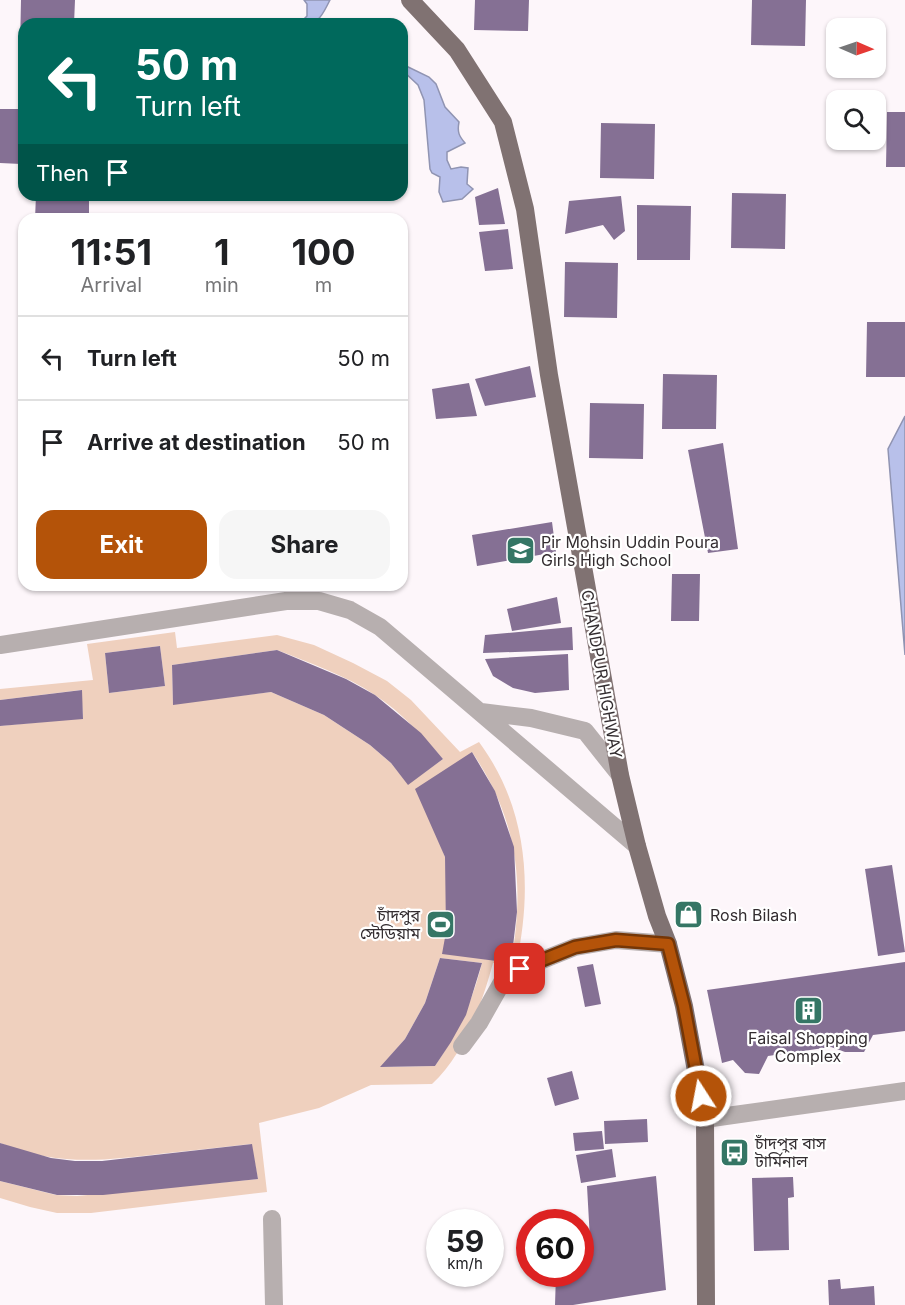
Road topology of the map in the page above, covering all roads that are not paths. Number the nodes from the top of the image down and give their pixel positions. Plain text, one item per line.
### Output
1 (410, 0) edge
2 (0, 645) edge
3 (481, 712) junction
4 (620, 775) junction
5 (637, 846) junction
6 (668, 944) junction
7 (462, 1046) dead end
8 (905, 1091) edge
9 (705, 1119) junction
10 (272, 1219) dead end
11 (274, 1305) edge
12 (706, 1305) edge

1 - 4 main road, CHANDPUR HIGHWAY
2 - 3 street
3 - 4 street
3 - 5 street
4 - 5 main road, CHANDPUR HIGHWAY
5 - 6 main road, CHANDPUR HIGHWAY
6 - 7 street
6 - 9 main road, CHANDPUR HIGHWAY
8 - 9 street
9 - 12 main road, CHANDPUR HIGHWAY
10 - 11 street

